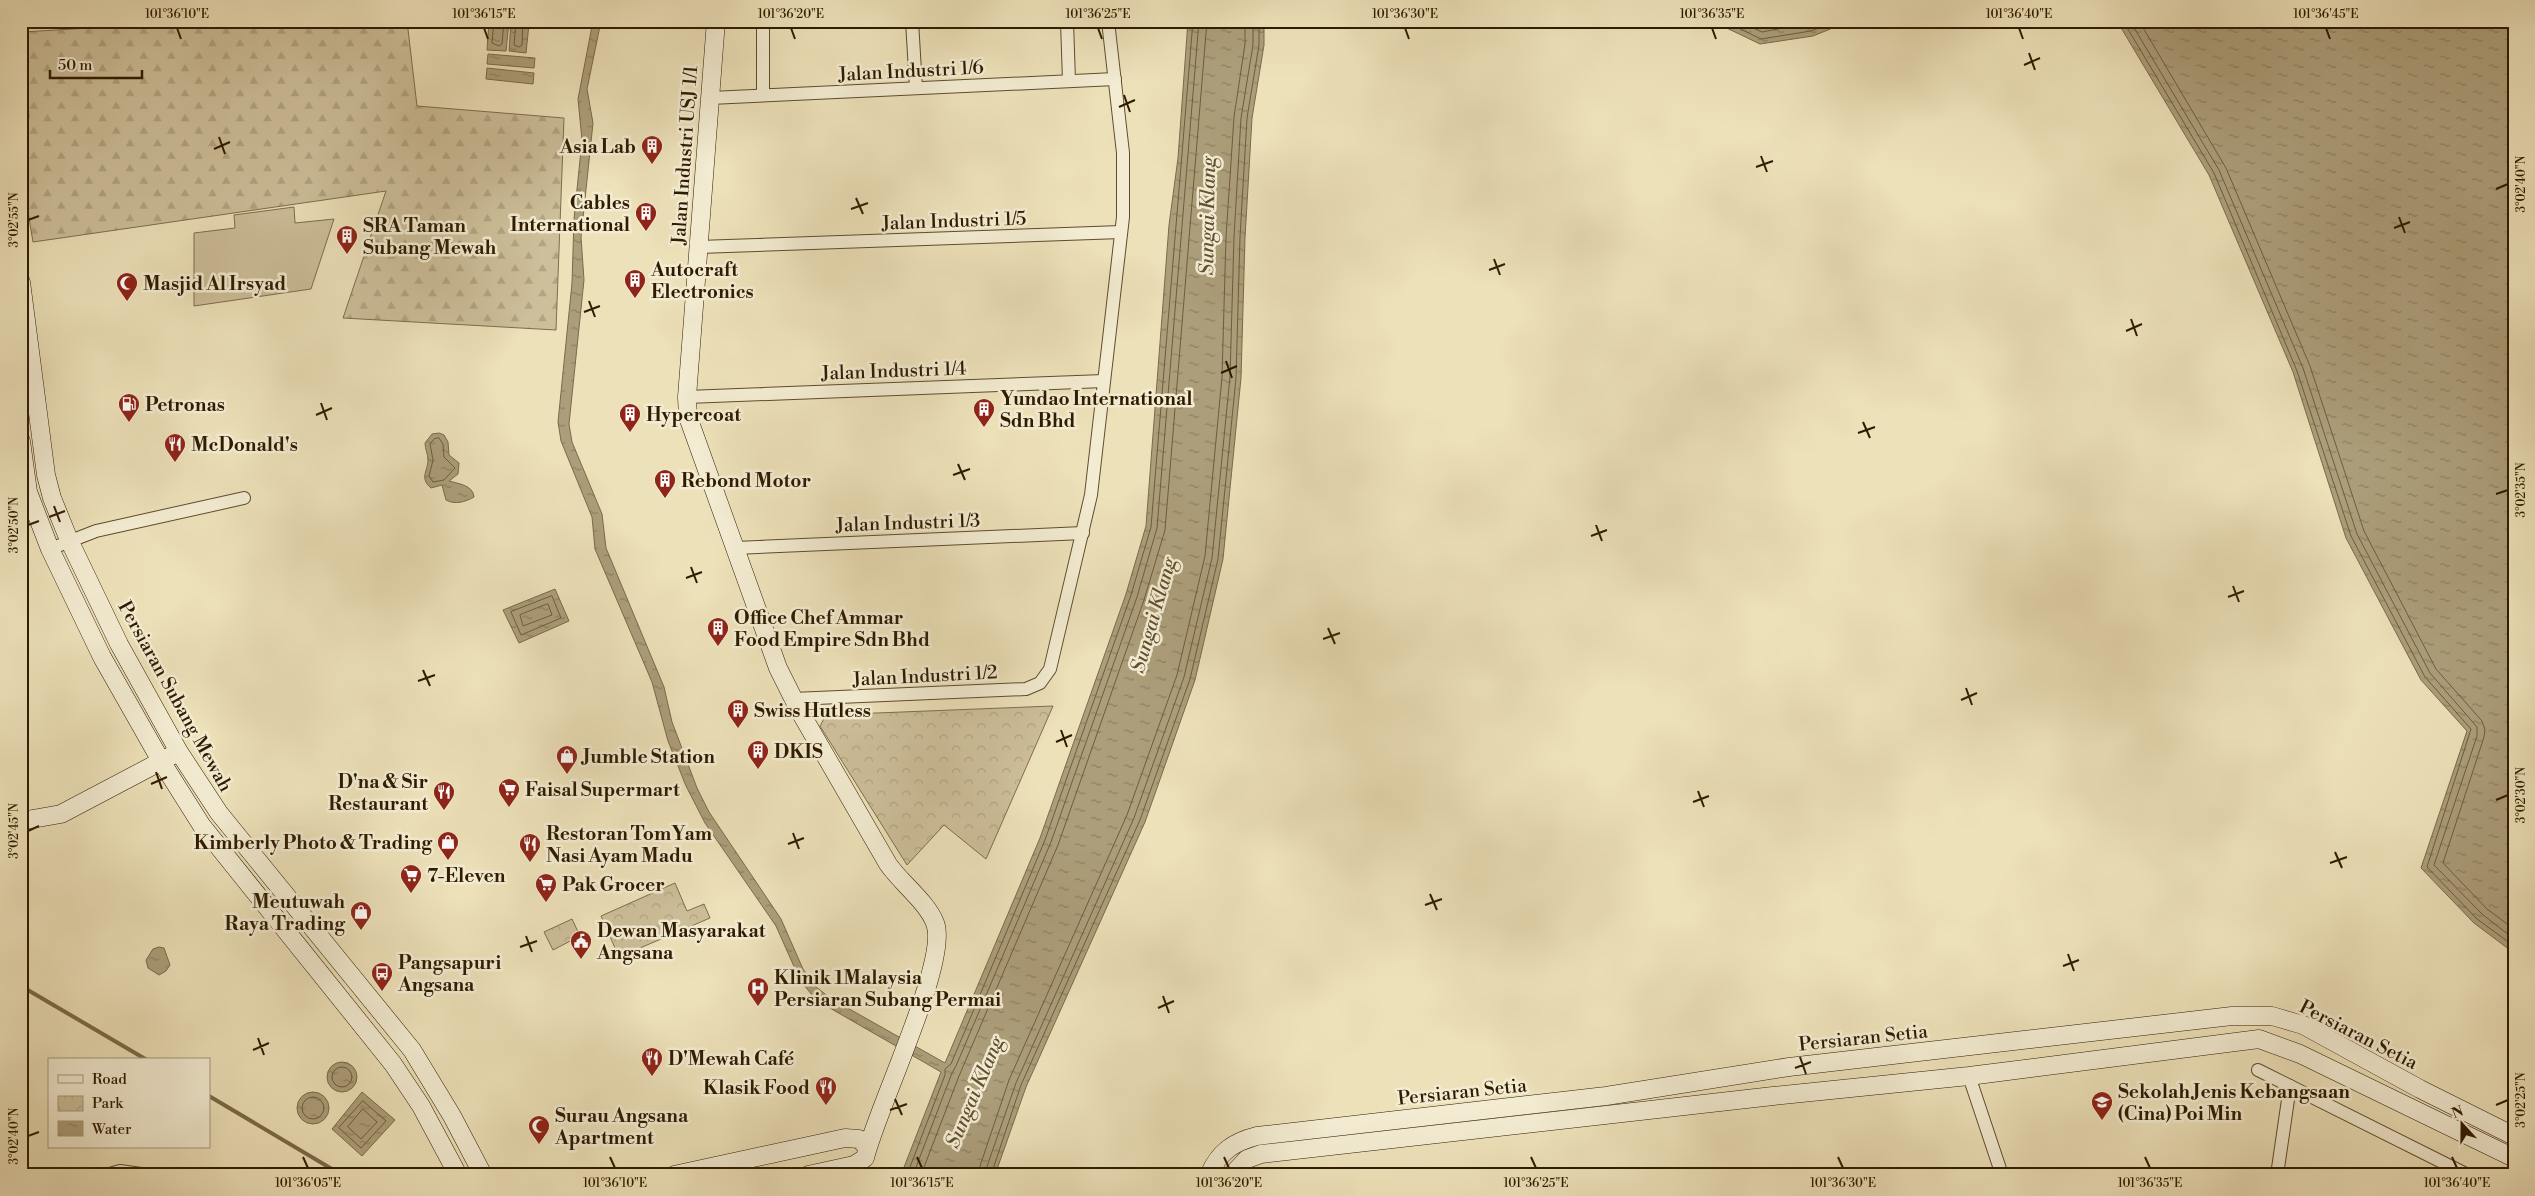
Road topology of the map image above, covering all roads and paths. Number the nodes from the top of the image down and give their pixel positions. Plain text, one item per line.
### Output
1 (716, 21) edge
2 (763, 21) edge
3 (912, 21) edge
4 (1067, 21) edge
5 (1108, 21) edge
6 (1114, 79) junction
7 (1069, 81) junction
8 (916, 88) junction
9 (763, 95) junction
10 (710, 98) junction
11 (1121, 232) junction
12 (699, 248) junction
13 (21, 282) edge
14 (1104, 381) junction
15 (687, 397) junction
16 (21, 441) edge
17 (244, 498) dead end
18 (1083, 533) junction
19 (69, 540) junction
20 (50, 548) junction
21 (735, 548) junction
22 (793, 699) junction
23 (144, 733) junction
24 (179, 752) junction
25 (161, 762) junction
26 (135, 776) junction
27 (176, 786) junction
28 (21, 822) edge
29 (1964, 1047) junction
30 (2258, 1070) dead end
31 (1969, 1076) junction
32 (2290, 1086) junction
33 (2514, 1136) edge
34 (1233, 1145) junction
35 (867, 1147) junction
36 (2514, 1158) edge
37 (1237, 1169) edge
38 (483, 1174) edge
39 (106, 1175) edge
40 (148, 1175) edge
41 (458, 1175) edge
42 (674, 1175) edge
43 (808, 1175) edge
44 (1209, 1175) edge
45 (2002, 1175) edge
46 (2277, 1175) edge
47 (2468, 1175) edge

1 - 10 street, Jalan Industri USJ 1/1
2 - 9 street
3 - 8 street
4 - 7 street
5 - 6 street
6 - 7 street, Jalan Industri 1/6
6 - 11 street
7 - 8 street, Jalan Industri 1/6
8 - 9 street, Jalan Industri 1/6
9 - 10 street, Jalan Industri 1/6
10 - 12 street, Jalan Industri USJ 1/1
11 - 12 street, Jalan Industri 1/5
11 - 14 street
12 - 15 street, Jalan Industri USJ 1/1
13 - 19 street, Persiaran Subang Mewah
14 - 15 street, Jalan Industri 1/4
14 - 18 street
15 - 21 street, Jalan Industri USJ 1/1
16 - 20 street
17 - 19 street
18 - 21 street, Jalan Industri 1/3
18 - 22 street, Jalan Industri 1/2
19 - 20 street
19 - 24 street, Persiaran Subang Mewah
20 - 23 street
21 - 22 street, Jalan Industri USJ 1/1
22 - 35 street, Jalan Industri USJ 1/1
23 - 25 street
23 - 26 street
24 - 25 street
24 - 38 street, Persiaran Subang Mewah
25 - 26 street
25 - 27 street
26 - 27 street
26 - 28 street
27 - 41 street
29 - 31 street
29 - 33 street, Persiaran Setia
29 - 34 street, Persiaran Setia
30 - 32 street
31 - 36 street, Persiaran Setia
31 - 37 street, Persiaran Setia
31 - 45 street
32 - 46 street
32 - 47 street
34 - 37 street
34 - 44 street, Persiaran Setia
35 - 42 street
35 - 43 street, Jalan Industri USJ 1/1
39 - 40 street

